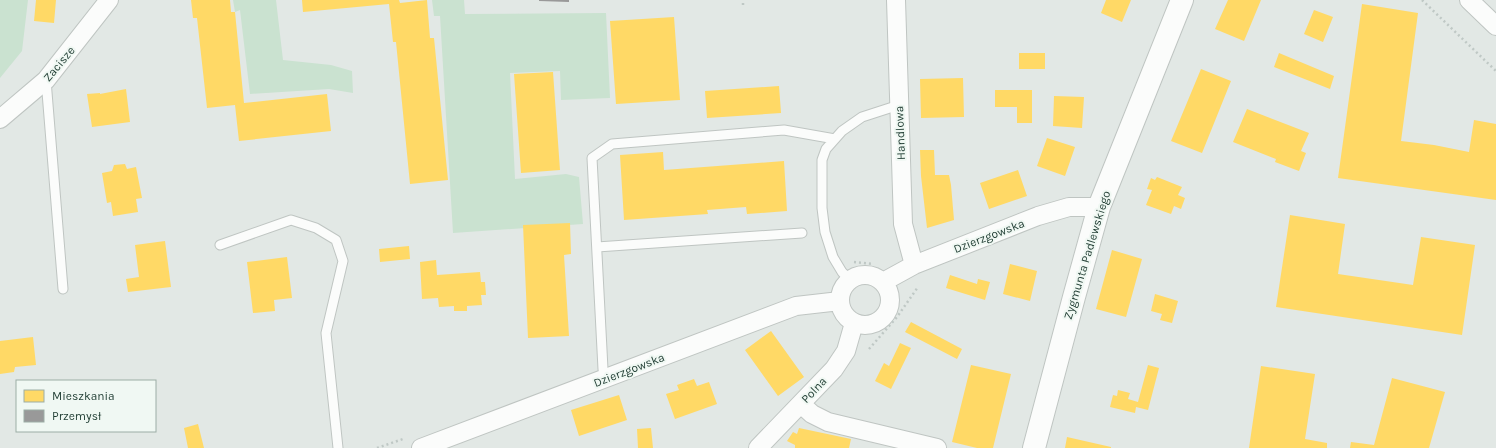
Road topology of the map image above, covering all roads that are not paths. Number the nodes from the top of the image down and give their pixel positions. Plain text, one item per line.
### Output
1 (109, 0) edge
2 (896, 0) edge
3 (1182, 0) edge
4 (1469, 0) edge
5 (1496, 26) edge
6 (46, 80) junction
7 (899, 105) junction
8 (0, 119) edge
9 (835, 139) junction
10 (1099, 207) junction
11 (802, 233) dead end
12 (220, 245) dead end
13 (597, 247) junction
14 (914, 265) junction
15 (850, 280) junction
16 (883, 282) junction
17 (63, 290) dead end
18 (840, 301) junction
19 (854, 323) junction
20 (605, 379) junction
21 (801, 404) junction
22 (338, 448) edge
23 (421, 448) edge
24 (758, 448) edge
25 (937, 448) edge
26 (1034, 448) edge

1 - 6 street, Zacisze
2 - 7 street, Handlowa
3 - 10 street, Zygmunta Padlewskiego
4 - 5 street
6 - 8 street, Zacisze
6 - 17 lane
7 - 9 lane
7 - 14 street, Handlowa
9 - 13 lane
9 - 15 lane
10 - 14 street, Dzierzgowska
10 - 26 street, Zygmunta Padlewskiego
11 - 13 lane
12 - 22 lane
13 - 20 lane
14 - 16 street, Dzierzgowska
15 - 16 street
15 - 18 street
16 - 19 street
18 - 19 street
18 - 20 street, Dzierzgowska
19 - 21 street, Polna
20 - 23 street, Dzierzgowska
21 - 24 street, Polna
21 - 25 street

